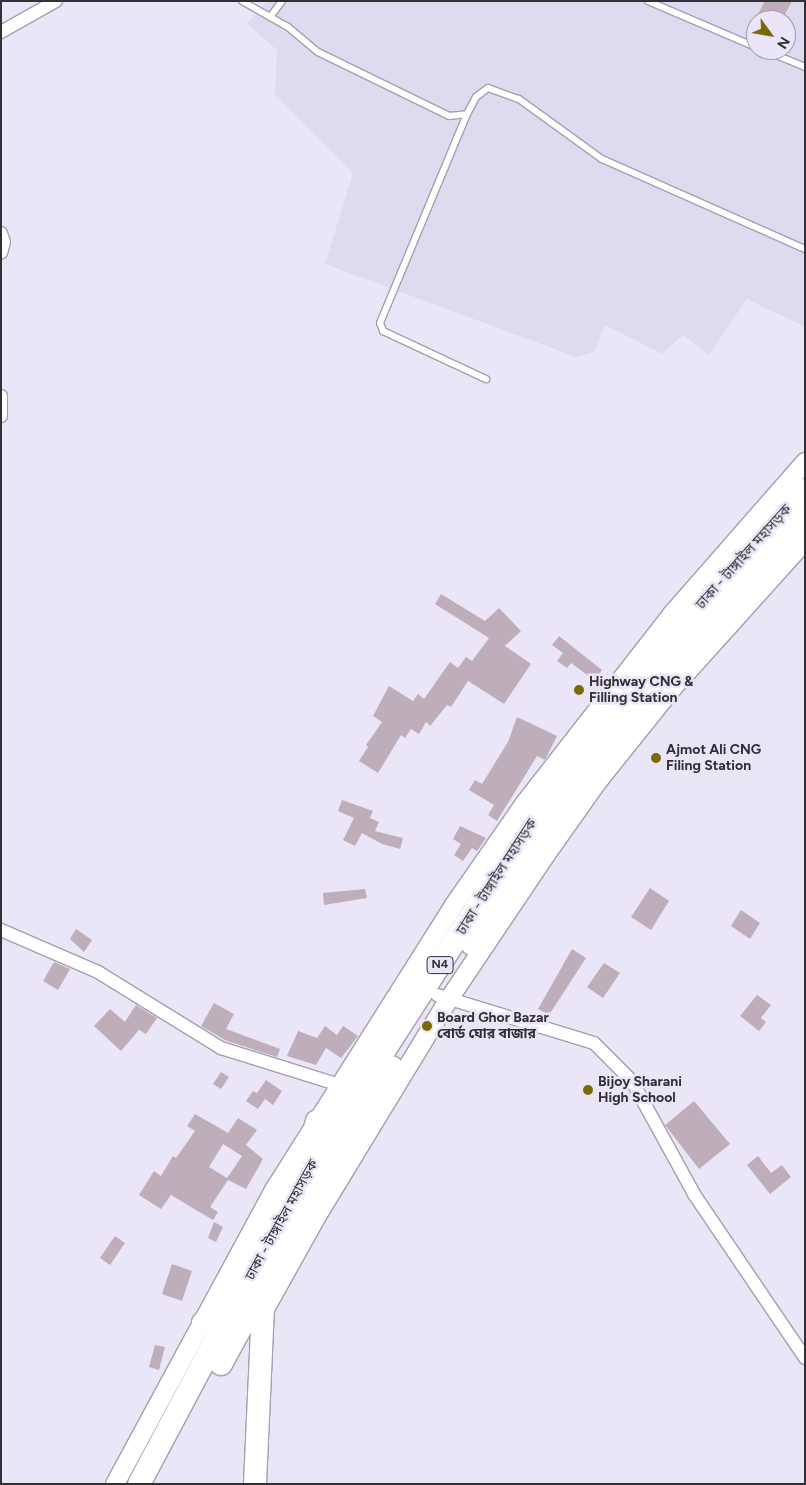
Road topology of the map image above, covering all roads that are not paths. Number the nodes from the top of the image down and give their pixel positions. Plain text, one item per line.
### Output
1 (56, 1) edge
2 (242, 1) edge
3 (282, 1) edge
4 (648, 1) edge
5 (270, 17) junction
6 (1, 32) edge
7 (746, 43) edge
8 (788, 60) edge
9 (805, 67) edge
10 (467, 114) junction
11 (1, 233) edge
12 (805, 250) edge
13 (1, 253) edge
14 (486, 379) dead end
15 (1, 396) edge
16 (1, 416) edge
17 (805, 462) edge
18 (805, 490) edge
19 (805, 518) edge
20 (805, 541) edge
21 (728, 613) junction
22 (679, 618) junction
23 (532, 807) junction
24 (1, 930) edge
25 (443, 997) junction
26 (340, 1085) junction
27 (317, 1121) junction
28 (299, 1183) junction
29 (260, 1292) junction
30 (203, 1323) junction
31 (805, 1358) edge
32 (116, 1484) edge
33 (139, 1484) edge
34 (156, 1484) edge
35 (255, 1484) edge

1 - 6 street
2 - 5 lane
3 - 5 lane
4 - 7 lane
5 - 10 lane
8 - 9 lane
10 - 12 lane
10 - 14 lane
11 - 13 street
15 - 16 street
17 - 22 main road
18 - 22 highway, ঢাকা - টাঙ্গাইল মহাসড়ক / N4
19 - 21 highway, ঢাকা - টাঙ্গাইল মহাসড়ক / N4
20 - 21 main road
21 - 25 highway, ঢাকা - টাঙ্গাইল মহাসড়ক / N4
22 - 23 highway, ঢাকা - টাঙ্গাইল মহাসড়ক / N4
23 - 26 main road
23 - 28 highway, ঢাকা - টাঙ্গাইল মহাসড়ক / N4
24 - 26 street
25 - 29 highway, ঢাকা - টাঙ্গাইল মহাসড়ক / N4
25 - 31 street
26 - 27 main road
27 - 28 highway
27 - 30 main road
28 - 29 highway, ঢাকা - টাঙ্গাইল মহাসড়ক / N4
29 - 30 highway
29 - 33 highway, ঢাকা - টাঙ্গাইল মহাসড়ক / N4
29 - 34 highway, ঢাকা - টাঙ্গাইল মহাসড়ক / N4
29 - 35 highway
30 - 32 main road

